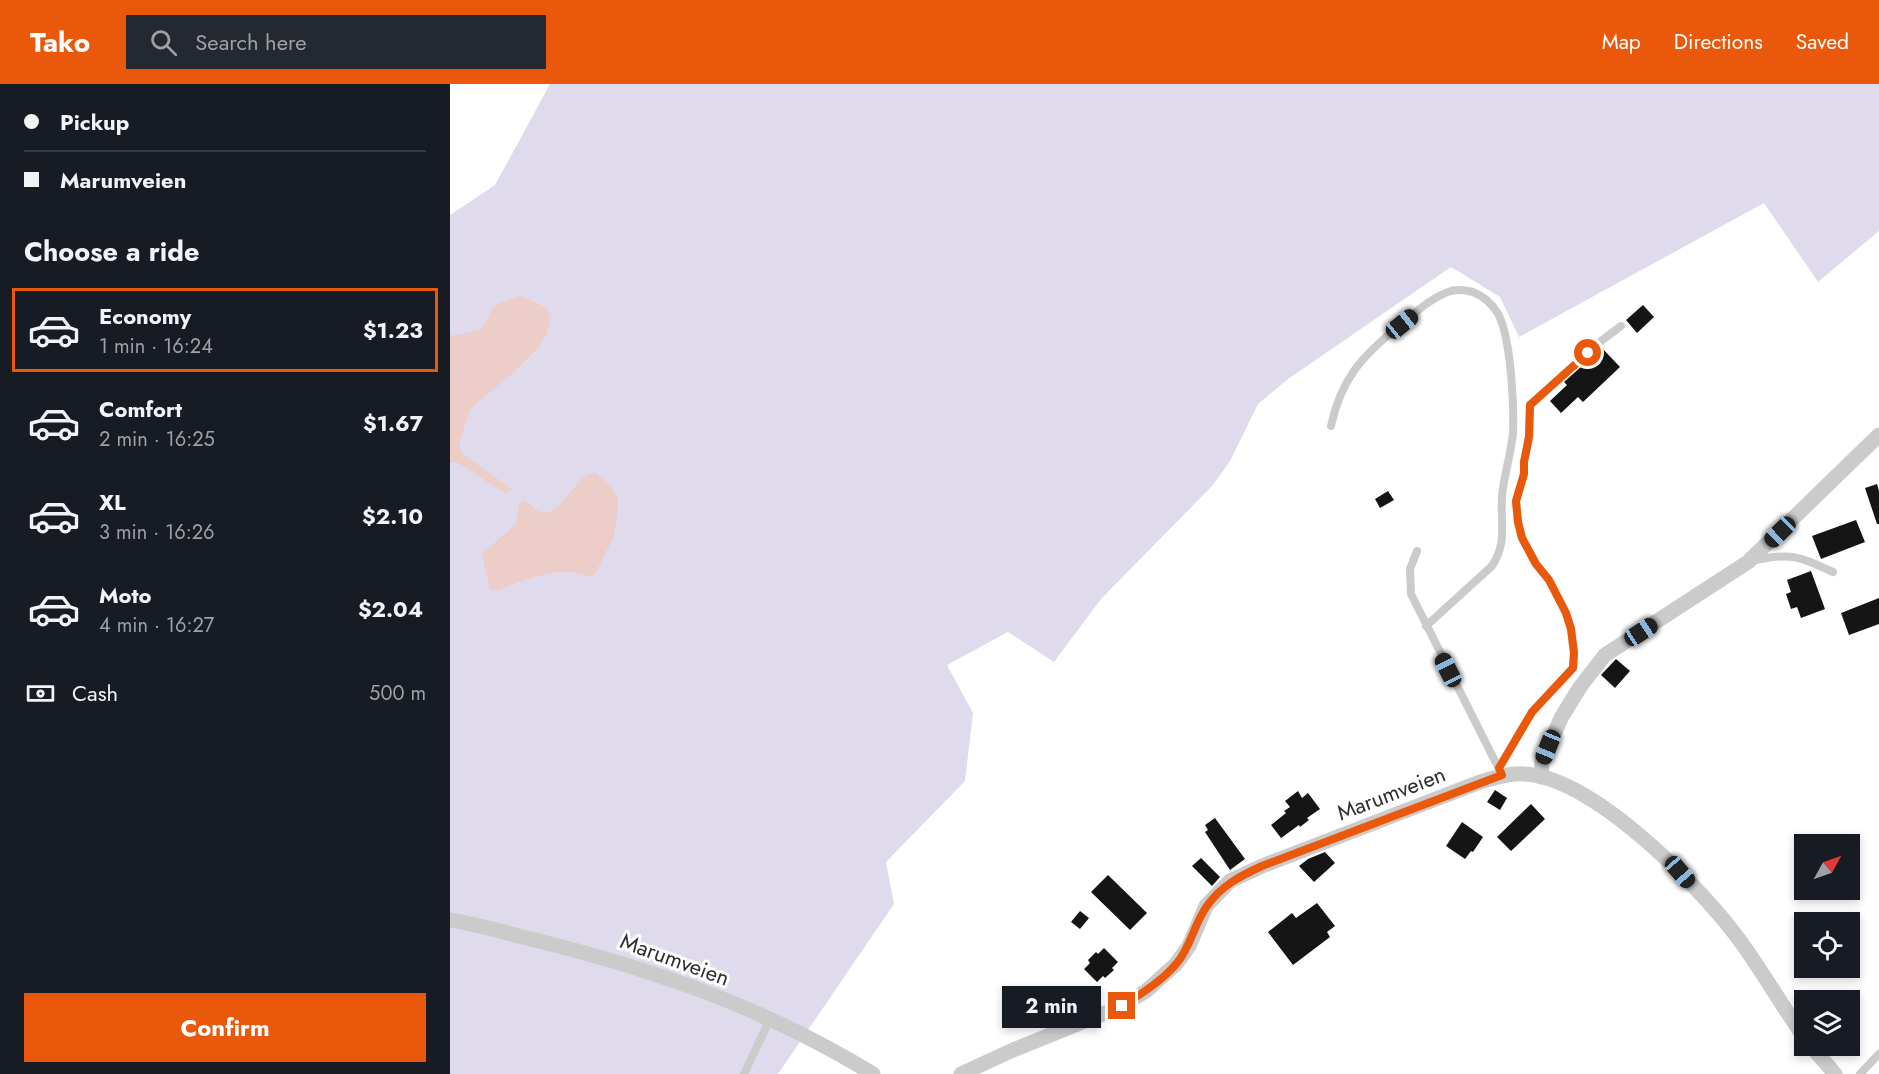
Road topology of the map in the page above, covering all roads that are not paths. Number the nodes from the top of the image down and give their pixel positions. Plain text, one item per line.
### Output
1 (1621, 326) dead end
2 (1331, 426) dead end
3 (1879, 435) edge
4 (1417, 551) dead end
5 (1748, 562) junction
6 (1833, 572) dead end
7 (1426, 626) junction
8 (1573, 668) junction
9 (1580, 687) junction
10 (1501, 771) junction
11 (1541, 777) junction
12 (450, 920) edge
13 (770, 1019) junction
14 (1794, 1023) edge
15 (1879, 1054) edge
16 (1820, 1056) edge
17 (744, 1074) edge
18 (873, 1074) edge
19 (960, 1074) edge
20 (1835, 1074) edge
21 (1860, 1074) edge

1 - 8 lane
2 - 7 lane
3 - 5 street
4 - 7 lane
5 - 6 lane
5 - 9 street
7 - 10 lane
8 - 9 lane
8 - 10 lane
9 - 11 street
10 - 11 street, Marumveien
10 - 19 street, Marumveien
11 - 14 street, Marumveien
12 - 13 street, Marumveien
13 - 17 lane
13 - 18 street, Marumveien
15 - 21 lane
16 - 20 street

